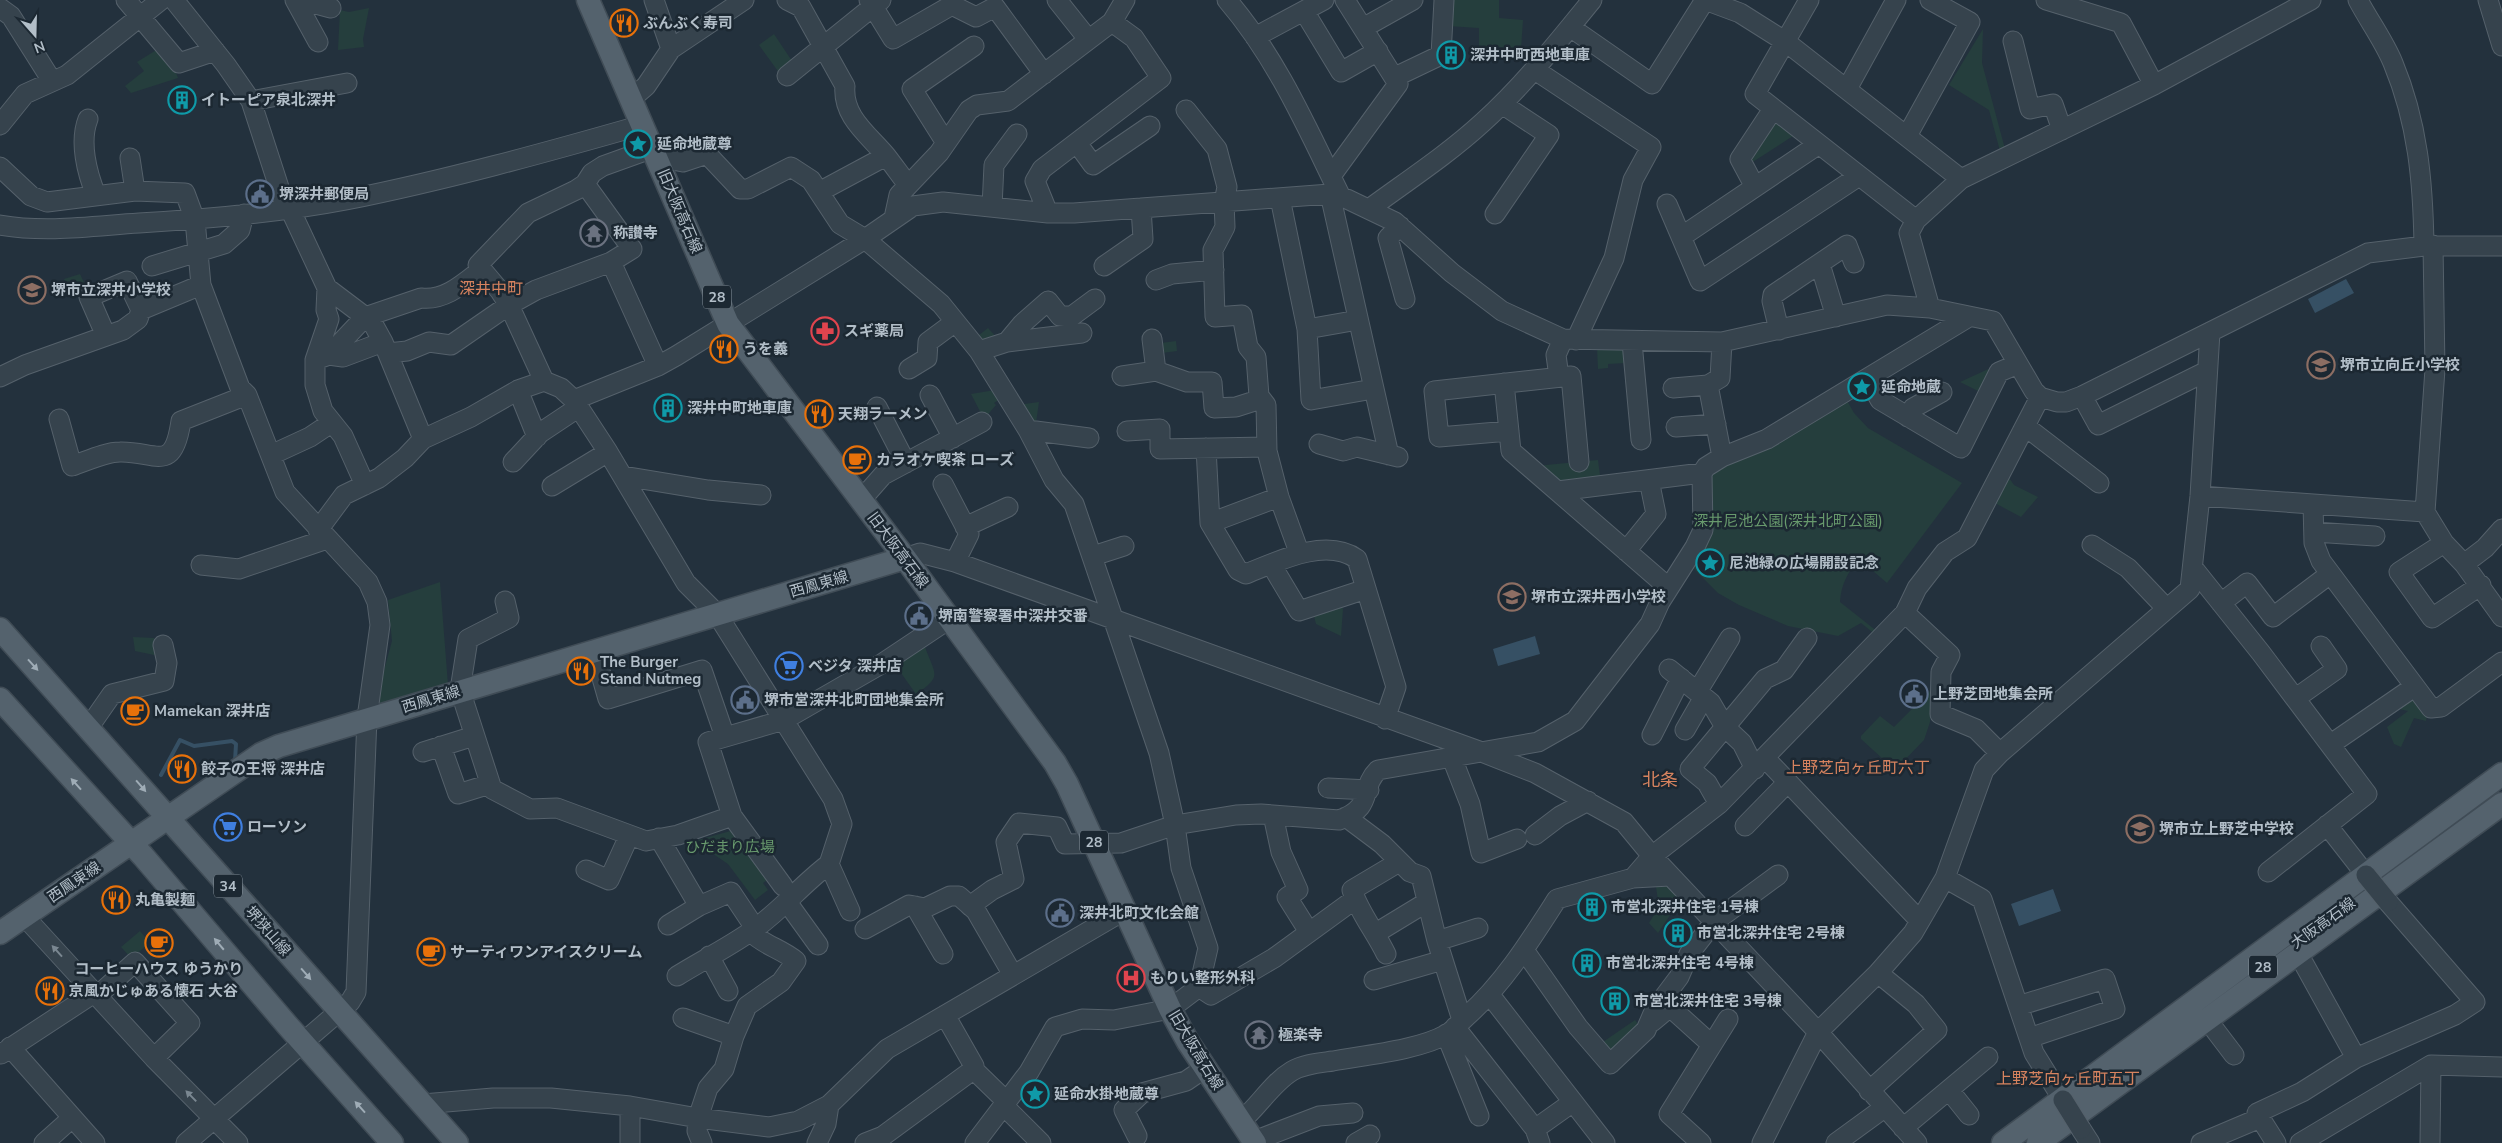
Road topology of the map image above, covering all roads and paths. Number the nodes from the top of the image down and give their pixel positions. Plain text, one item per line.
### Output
1 (126, 0) edge
2 (162, 0) edge
3 (174, 0) edge
4 (295, 0) edge
5 (301, 0) edge
6 (588, 0) edge
7 (654, 0) edge
8 (744, 0) edge
9 (787, 0) edge
10 (1057, 0) edge
11 (1324, 0) edge
12 (1345, 0) edge
13 (1413, 0) edge
14 (1444, 0) edge
15 (1592, 0) edge
16 (1809, 0) edge
17 (1896, 0) edge
18 (1930, 0) edge
19 (2046, 0) edge
20 (2311, 0) edge
21 (2358, 0) edge
22 (2488, 0) edge
23 (874, 2) edge
24 (1233, 2) edge
25 (1743, 6) edge
26 (1118, 7) edge
27 (2282, 7) edge
28 (0, 8) edge
29 (330, 8) dead end
30 (1304, 11) junction
31 (140, 17) junction
32 (1570, 27) junction
33 (1363, 28) junction
34 (2501, 36) edge
35 (1255, 37) junction
36 (1088, 39) junction
37 (2013, 41) dead end
38 (318, 42) dead end
39 (1786, 42) junction
40 (974, 46) dead end
41 (823, 47) junction
42 (671, 49) junction
43 (215, 50) junction
44 (1378, 51) junction
45 (1535, 70) junction
46 (1044, 74) junction
47 (787, 76) dead end
48 (1395, 77) junction
49 (52, 81) junction
50 (347, 82) dead end
51 (2154, 84) junction
52 (1847, 89) junction
53 (631, 99) junction
54 (251, 101) junction
55 (1502, 104) junction
56 (1773, 109) junction
57 (1186, 110) dead end
58 (1110, 117) junction
59 (88, 119) dead end
60 (0, 125) edge
61 (642, 125) junction
62 (1150, 126) dead end
63 (2062, 130) junction
64 (1017, 134) dead end
65 (1907, 136) junction
66 (1127, 142) junction
67 (946, 143) junction
68 (1077, 143) junction
69 (1819, 144) junction
70 (655, 153) junction
71 (886, 156) junction
72 (130, 158) dead end
73 (0, 167) edge
74 (1859, 176) junction
75 (1961, 179) junction
76 (585, 184) junction
77 (908, 185) junction
78 (1755, 187) junction
79 (1334, 189) junction
80 (135, 191) junction
81 (819, 192) junction
82 (96, 195) junction
83 (1280, 198) junction
84 (1224, 202) junction
85 (1667, 204) dead end
86 (992, 207) junction
87 (1141, 208) junction
88 (288, 209) junction
89 (1369, 209) junction
90 (1048, 213) junction
91 (244, 214) junction
92 (1495, 214) dead end
93 (894, 218) junction
94 (195, 220) junction
95 (1916, 220) junction
96 (0, 225) edge
97 (1400, 226) junction
98 (1681, 237) junction
99 (865, 239) junction
100 (2429, 246) junction
101 (2502, 246) edge
102 (198, 254) junction
103 (610, 262) junction
104 (1854, 263) dead end
105 (1820, 264) junction
106 (152, 266) dead end
107 (1104, 266) dead end
108 (482, 270) junction
109 (1214, 270) junction
110 (1156, 280) dead end
111 (201, 285) junction
112 (327, 288) junction
113 (1095, 299) dead end
114 (1405, 299) dead end
115 (509, 305) junction
116 (1930, 308) junction
117 (141, 310) junction
118 (365, 317) junction
119 (1836, 317) junction
120 (1967, 318) junction
121 (1358, 320) junction
122 (954, 322) junction
123 (728, 324) junction
124 (1307, 329) junction
125 (1779, 330) junction
126 (2210, 332) junction
127 (1082, 333) dead end
128 (106, 336) junction
129 (1152, 339) dead end
130 (1570, 339) junction
131 (1007, 342) junction
132 (1632, 342) junction
133 (1722, 342) junction
134 (385, 348) junction
135 (979, 351) junction
136 (322, 358) junction
137 (2018, 364) junction
138 (658, 366) junction
139 (909, 369) dead end
140 (1156, 370) junction
141 (2207, 370) junction
142 (1122, 376) dead end
143 (0, 377) edge
144 (1559, 378) junction
145 (1868, 378) junction
146 (544, 381) junction
147 (1504, 383) junction
148 (1708, 385) junction
149 (1673, 388) dead end
150 (1373, 389) junction
151 (518, 390) junction
152 (1942, 392) dead end
153 (247, 395) junction
154 (930, 395) dead end
155 (2082, 396) junction
156 (2040, 397) junction
157 (1261, 399) junction
158 (577, 404) junction
159 (877, 407) dead end
160 (1908, 417) junction
161 (59, 419) dead end
162 (982, 422) dead end
163 (331, 424) junction
164 (1716, 424) junction
165 (2025, 426) junction
166 (1676, 427) dead end
167 (1028, 430) junction
168 (1127, 431) dead end
169 (1509, 431) junction
170 (537, 437) junction
171 (953, 438) junction
172 (1089, 438) dead end
173 (423, 439) junction
174 (1641, 440) dead end
175 (1319, 444) dead end
176 (1266, 446) junction
177 (1206, 448) junction
178 (608, 452) junction
179 (271, 454) junction
180 (1722, 457) junction
181 (513, 462) dead end
182 (1579, 462) dead end
183 (906, 463) junction
184 (1702, 473) junction
185 (623, 476) junction
186 (1649, 480) junction
187 (943, 484) dead end
188 (2099, 484) dead end
189 (364, 485) junction
190 (552, 486) dead end
191 (1558, 491) junction
192 (761, 495) dead end
193 (2200, 496) junction
194 (1279, 497) junction
195 (861, 500) junction
196 (2313, 504) junction
197 (1008, 506) dead end
198 (2424, 512) junction
199 (1210, 523) junction
200 (965, 526) junction
201 (2502, 529) edge
202 (2314, 532) junction
203 (323, 535) junction
204 (2375, 536) dead end
205 (2444, 544) junction
206 (2092, 545) dead end
207 (1124, 546) dead end
208 (1626, 551) junction
209 (1299, 552) junction
210 (1093, 556) junction
211 (905, 558) junction
212 (955, 562) junction
213 (1271, 564) junction
214 (2464, 564) junction
215 (201, 565) dead end
216 (2194, 569) junction
217 (2330, 574) junction
218 (2481, 585) junction
219 (1669, 588) junction
220 (1366, 589) junction
221 (505, 600) dead end
222 (2220, 603) junction
223 (2167, 609) junction
224 (1905, 613) junction
225 (717, 614) junction
226 (2502, 617) edge
227 (949, 619) junction
228 (1114, 621) junction
229 (0, 629) edge
230 (1730, 638) dead end
231 (1807, 638) dead end
232 (163, 645) dead end
233 (2321, 646) dead end
234 (594, 650) junction
235 (2502, 662) edge
236 (2414, 687) junction
237 (460, 690) junction
238 (1701, 694) junction
239 (2296, 698) junction
240 (0, 699) edge
241 (367, 718) junction
242 (1386, 719) junction
243 (784, 720) junction
244 (89, 727) junction
245 (1725, 727) junction
246 (1685, 730) dead end
247 (1652, 735) dead end
248 (474, 736) junction
249 (725, 736) junction
250 (2331, 744) junction
251 (1478, 752) junction
252 (2000, 753) junction
253 (1452, 758) junction
254 (1760, 764) junction
255 (2502, 774) edge
256 (1788, 782) junction
257 (490, 784) junction
258 (1328, 788) dead end
259 (2502, 788) edge
260 (1369, 790) junction
261 (1588, 801) junction
262 (1719, 804) junction
263 (2502, 804) edge
264 (1274, 815) junction
265 (732, 816) junction
266 (167, 817) junction
267 (1346, 817) junction
268 (2502, 821) edge
269 (1175, 825) junction
270 (2327, 825) junction
271 (1745, 826) dead end
272 (629, 836) junction
273 (659, 838) junction
274 (1094, 842) junction
275 (130, 843) junction
276 (1652, 856) junction
277 (1399, 862) junction
278 (829, 864) junction
279 (586, 870) dead end
280 (2268, 872) dead end
281 (1778, 875) dead end
282 (2366, 875) junction
283 (1670, 876) junction
284 (1633, 878) junction
285 (1945, 878) junction
286 (785, 894) junction
287 (1355, 899) junction
288 (1427, 902) junction
289 (2388, 902) junction
290 (699, 906) junction
291 (915, 906) junction
292 (970, 906) junction
293 (1125, 910) junction
294 (850, 911) dead end
295 (24, 916) junction
296 (1920, 921) junction
297 (1714, 922) junction
298 (668, 925) dead end
299 (1478, 928) dead end
300 (866, 929) dead end
301 (753, 930) junction
302 (1309, 932) junction
303 (0, 933) edge
304 (1376, 933) junction
305 (1437, 941) junction
306 (818, 945) dead end
307 (1524, 950) junction
308 (943, 954) dead end
309 (1386, 954) dead end
310 (709, 956) junction
311 (1443, 960) junction
312 (2304, 964) junction
313 (1878, 973) junction
314 (1013, 975) junction
315 (677, 976) dead end
316 (1374, 980) dead end
317 (1199, 987) junction
318 (728, 991) dead end
319 (95, 994) junction
320 (1490, 995) junction
321 (2018, 1006) junction
322 (1170, 1009) junction
323 (338, 1010) junction
324 (945, 1015) junction
325 (683, 1018) dead end
326 (1728, 1019) dead end
327 (1648, 1024) junction
328 (1454, 1027) junction
329 (2215, 1030) junction
330 (1818, 1032) junction
331 (734, 1036) junction
332 (2029, 1038) junction
333 (302, 1042) junction
334 (1712, 1045) junction
335 (5, 1051) edge
336 (2234, 1056) dead end
337 (1988, 1057) dead end
338 (154, 1058) junction
339 (2356, 1058) junction
340 (2431, 1065) junction
341 (2502, 1067) edge
342 (972, 1068) junction
343 (1205, 1068) junction
344 (1949, 1090) junction
345 (1869, 1091) junction
346 (2063, 1100) junction
347 (1573, 1102) junction
348 (1004, 1103) junction
349 (423, 1104) junction
350 (830, 1105) junction
351 (630, 1106) junction
352 (1884, 1108) junction
353 (1353, 1113) dead end
354 (1969, 1114) dead end
355 (1479, 1116) dead end
356 (2259, 1116) junction
357 (72, 1118) junction
358 (698, 1118) junction
359 (214, 1120) junction
360 (1241, 1121) junction
361 (1903, 1128) junction
362 (1538, 1136) edge
363 (2086, 1136) edge
364 (885, 1140) edge
365 (2311, 1140) edge
366 (1134, 1141) edge
367 (234, 1142) edge
368 (1255, 1142) edge
369 (44, 1143) edge
370 (95, 1143) edge
371 (186, 1143) edge
372 (392, 1143) edge
373 (457, 1143) edge
374 (630, 1143) edge
375 (702, 1143) edge
376 (817, 1143) edge
377 (865, 1143) edge
378 (975, 1143) edge
379 (1041, 1143) edge
380 (1605, 1143) edge
381 (1701, 1143) edge
382 (1762, 1143) edge
383 (1836, 1143) edge
384 (1918, 1143) edge
385 (2003, 1143) edge
386 (2022, 1143) edge
387 (2038, 1143) edge
388 (2063, 1143) edge
389 (2202, 1143) edge
390 (2276, 1143) edge
391 (2430, 1143) edge

1 - 31 street
2 - 31 street
3 - 43 street
4 - 38 street
5 - 29 street
6 - 53 main road, 旧大阪高石線 / 28
7 - 42 street
8 - 42 street
9 - 41 street
10 - 36 street
11 - 30 street
12 - 33 street
13 - 33 street
14 - 48 street
15 - 32 street
16 - 39 street
17 - 52 street
18 - 65 street
19 - 51 street
20 - 27 street
21 - 100 street
22 - 34 street
23 - 41 street
23 - 46 street
24 - 35 street
25 - 32 street
25 - 39 street
26 - 36 street
26 - 58 street
27 - 51 street
28 - 49 street
30 - 35 street
30 - 44 street
31 - 43 street
31 - 49 street
32 - 45 street
33 - 44 street
35 - 79 street
36 - 46 street
37 - 63 street
39 - 52 street
39 - 56 street
40 - 67 street
41 - 47 street
41 - 71 street
42 - 53 street
43 - 54 street
44 - 48 street
45 - 55 street
45 - 130 street
46 - 67 street
48 - 79 street
49 - 60 street
50 - 54 street
51 - 63 street
52 - 65 street
53 - 61 main road, 旧大阪高石線 / 28
54 - 88 street
55 - 89 street
55 - 92 street
56 - 69 street
56 - 78 street
57 - 84 street
58 - 66 street
58 - 68 street
59 - 82 street
61 - 70 main road, 旧大阪高石線 / 28
61 - 88 street
62 - 66 street
63 - 75 street
64 - 86 street
65 - 75 street
66 - 68 street
67 - 77 street
68 - 90 street
69 - 74 street
69 - 78 street
70 - 76 street
70 - 81 street
70 - 123 main road, 旧大阪高石線 / 28
71 - 77 street
71 - 81 street
72 - 80 street
73 - 82 street
74 - 95 street
74 - 98 street
75 - 95 street
76 - 103 street
76 - 108 street
77 - 93 street
78 - 98 street
79 - 83 street
79 - 89 street
79 - 121 street
80 - 82 street
80 - 94 street
81 - 99 street
83 - 84 street
83 - 124 street
84 - 87 street
84 - 109 street
85 - 98 street
86 - 90 street
86 - 93 street
87 - 90 street
87 - 107 street
88 - 91 street
88 - 112 street
89 - 97 street
91 - 94 street
91 - 102 street
93 - 99 street
94 - 96 street
94 - 102 street
95 - 116 street
97 - 114 street
97 - 130 street
99 - 122 street
99 - 123 street
100 - 101 street
100 - 126 street
100 - 198 street
102 - 106 street
102 - 111 street
103 - 115 street
103 - 138 street
104 - 105 street
105 - 119 street
105 - 125 street
108 - 115 street
108 - 118 street
109 - 110 street
109 - 157 street
111 - 117 street
111 - 153 street
112 - 118 street
112 - 136 street
113 - 131 street
115 - 134 street
115 - 146 street
116 - 119 street
116 - 120 street
117 - 128 street
117 - 128 street
118 - 134 street
118 - 136 street
119 - 125 street
120 - 137 street
120 - 145 street
121 - 124 street
121 - 150 street
122 - 135 street
122 - 139 street
123 - 138 street
123 - 195 main road, 旧大阪高石線 / 28
124 - 150 street
125 - 133 street
126 - 141 street
126 - 155 street
127 - 131 street
128 - 143 street
129 - 140 street
130 - 132 street
130 - 144 street
131 - 135 street
132 - 133 street
132 - 174 street
133 - 148 street
134 - 136 street
134 - 173 street
135 - 167 street
136 - 163 street
137 - 156 street
137 - 160 street
138 - 158 street
140 - 142 street
140 - 157 street
141 - 155 street
141 - 193 street
144 - 147 street
144 - 182 street
145 - 160 street
145 - 180 street
146 - 151 street
146 - 158 street
147 - 169 street
147 - 169 street
148 - 149 street
148 - 164 street
150 - 175 street
151 - 170 street
151 - 173 street
152 - 160 street
153 - 161 street
153 - 179 street
154 - 171 street
155 - 156 street
156 - 165 street
157 - 176 street
158 - 170 street
158 - 178 street
159 - 183 street
162 - 171 street
163 - 179 street
163 - 189 street
164 - 166 street
164 - 180 street
165 - 188 street
165 - 224 street
167 - 172 street
167 - 210 street
168 - 177 street
169 - 191 street
170 - 181 street
171 - 183 street
173 - 189 street
176 - 177 street
176 - 194 street
177 - 199 street
178 - 185 street
178 - 190 street
179 - 203 street
180 - 184 street
183 - 195 street
184 - 186 street
184 - 219 street
185 - 192 street
185 - 225 street
186 - 191 street
186 - 208 street
187 - 200 street
189 - 203 street
191 - 208 street
193 - 196 street
193 - 216 street
194 - 199 street
194 - 209 street
195 - 211 main road, 旧大阪高石線 / 28
196 - 198 street
196 - 202 street
197 - 200 street
198 - 205 street
199 - 213 street
200 - 212 street
201 - 214 street
202 - 204 street
202 - 217 street
203 - 215 street
203 - 241 street
205 - 214 street
205 - 218 street
206 - 223 street
207 - 210 street
208 - 219 street
209 - 213 street
209 - 220 street
210 - 228 street
211 - 212 street
211 - 225 main road, 西鳳東線
211 - 227 main road, 旧大阪高石線 / 28
212 - 228 street
213 - 220 street
214 - 218 street
216 - 222 street
216 - 223 street
217 - 222 street
217 - 236 street
218 - 226 street
219 - 251 street
220 - 242 street
221 - 237 street
222 - 239 street
223 - 252 street
224 - 252 street
224 - 254 street
225 - 234 main road, 西鳳東線
225 - 243 street
227 - 243 street
227 - 274 main road, 旧大阪高石線 / 28
228 - 242 street
228 - 269 street
229 -> 244 main road, 堺狭山線 / 34
230 - 238 street
231 - 245 street
232 - 244 street
233 - 239 street
234 - 237 main road, 西鳳東線
234 - 249 street
235 - 236 street
236 - 250 street
237 - 241 main road, 西鳳東線
237 - 248 street
238 - 245 street
238 - 246 street
238 - 247 street
239 - 250 street
275 -> 240 main road
241 - 266 main road, 西鳳東線
241 - 323 street
242 - 251 street
243 - 249 street
243 - 278 street
244 -> 266 main road, 堺狭山線 / 34
245 - 254 street
245 - 262 street
248 - 257 street
248 - 257 street
249 - 265 street
250 - 270 street
251 - 253 street
251 - 261 street
252 - 285 street
253 - 260 street
253 - 261 street
254 - 256 street
254 - 262 street
255 - 282 main road
256 - 271 street
256 - 296 street
257 - 272 street
258 - 260 street
259 - 386 main road, 大阪高石線 / 28
260 - 267 street
261 - 276 street
262 - 276 street
263 - 387 main road, 大阪高石線 / 28
264 - 267 street
264 - 269 street
264 - 302 street
265 - 273 street
265 - 286 street
266 - 275 main road, 西鳳東線
266 -> 323 main road, 堺狭山線 / 34
267 - 277 street
268 - 289 main road
269 - 274 street
269 - 317 street
270 - 280 street
270 - 282 street
272 - 273 street
272 - 279 street
273 - 290 street
274 - 292 street
274 - 293 main road, 旧大阪高石線 / 28
275 - 295 main road, 西鳳東線
333 -> 275 main road
276 - 283 street
276 - 284 street
277 - 287 street
277 - 288 street
278 - 286 street
278 - 294 street
281 - 297 street
282 - 289 street, bridge
282 - 346 main road
283 - 284 street
283 - 297 street
284 - 307 street
285 - 296 street
285 - 321 street
286 - 301 street
286 - 306 street
287 - 302 street
287 - 304 street
288 - 304 street
288 - 305 street
289 - 312 main road
289 - 339 street
290 - 298 street
290 - 301 street
291 - 292 street
291 - 300 street
291 - 308 street
292 - 314 street
293 - 314 street
293 - 322 main road, 旧大阪高石線 / 28
295 - 303 main road, 西鳳東線
319 -> 295 street
296 - 313 street
297 - 327 street
297 - 330 street
299 - 305 street
301 - 310 street
301 - 331 street
302 - 317 street
304 - 309 street
305 - 311 street
307 - 320 street
307 - 327 street
310 - 315 street
310 - 318 street
311 - 316 street
311 - 328 street
312 - 329 main road
312 - 339 street
313 - 330 street
313 - 345 street
314 - 324 street
317 - 322 street
319 - 335 street
319 - 338 street
319 - 338 street
320 - 328 street
320 - 347 street
321 - 332 street
321 - 332 street
322 - 343 main road, 旧大阪高石線 / 28
322 - 348 street
323 - 333 street
323 - 349 main road, 堺狭山線 / 34
324 - 342 street
324 - 350 street
325 - 331 street
326 - 334 street
327 - 334 street
328 - 355 street
328 - 360 street
328 - 362 street
329 - 336 street
329 - 363 main road
330 - 345 street
330 - 382 street
331 - 358 street
332 - 346 street
333 - 359 street
372 -> 333 main road
334 - 381 street
335 - 357 street
337 - 344 street
359 -> 338 street
339 - 356 street
340 - 341 street
340 - 365 street
340 - 391 street
342 - 348 street
342 - 364 street
343 - 360 main road, 旧大阪高石線 / 28
343 - 366 street
344 - 354 street
344 - 361 street
345 - 352 street
346 - 363 street, bridge
346 - 385 main road
347 - 362 street
347 - 380 street
348 - 378 street
348 - 379 street
349 - 351 street
349 - 373 main road, 堺狭山線 / 34
350 - 358 street
350 - 376 street
351 - 358 street
351 - 374 street
352 - 361 street
352 - 383 street
353 - 368 street
356 - 389 street
356 - 390 street
357 - 369 street
357 - 370 street
358 - 375 street
359 - 367 street
359 - 371 street
360 - 368 main road, 旧大阪高石線 / 28
361 - 384 street
363 - 388 main road
364 - 377 street

